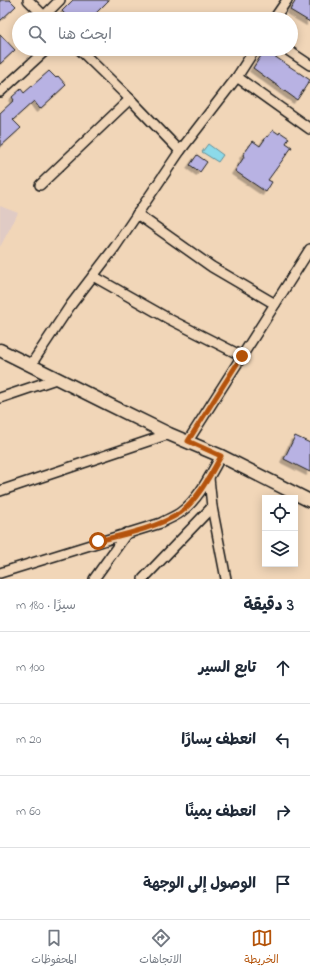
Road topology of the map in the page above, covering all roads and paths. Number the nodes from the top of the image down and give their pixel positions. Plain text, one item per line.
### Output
1 (28, 0) edge
2 (60, 0) edge
3 (287, 0) edge
4 (40, 12) edge
5 (51, 12) edge
6 (279, 12) edge
7 (39, 56) edge
8 (87, 56) edge
9 (250, 56) edge
10 (296, 56) edge
11 (310, 65) edge
12 (237, 77) junction
13 (0, 92) edge
14 (130, 99) junction
15 (310, 129) edge
16 (180, 151) junction
17 (40, 185) dead end
18 (137, 214) junction
19 (310, 249) edge
20 (93, 276) junction
21 (275, 304) junction
22 (0, 350) edge
23 (242, 356) junction
24 (30, 366) junction
25 (56, 379) junction
26 (0, 398) edge
27 (170, 434) junction
28 (188, 441) junction
29 (221, 456) junction
30 (209, 478) junction
31 (0, 491) edge
32 (310, 501) edge
33 (212, 507) junction
34 (127, 533) junction
35 (0, 573) edge
36 (94, 579) edge
37 (143, 579) edge
38 (226, 579) edge

1 - 4 street
2 - 5 street
3 - 6 street
7 - 13 street
8 - 14 street
9 - 12 street
10 - 11 street
12 - 15 street
12 - 16 street
14 - 16 street
14 - 17 street
16 - 18 street
18 - 20 street
18 - 21 street
19 - 21 street
20 - 23 street
20 - 24 street
21 - 23 street
22 - 24 main road
23 - 28 street
24 - 25 main road
25 - 26 street
25 - 27 main road
27 - 28 main road
27 - 31 street
28 - 29 main road
29 - 30 street
29 - 32 main road
30 - 33 street
30 - 34 street
33 - 37 street
33 - 38 street
34 - 35 street
34 - 36 street

